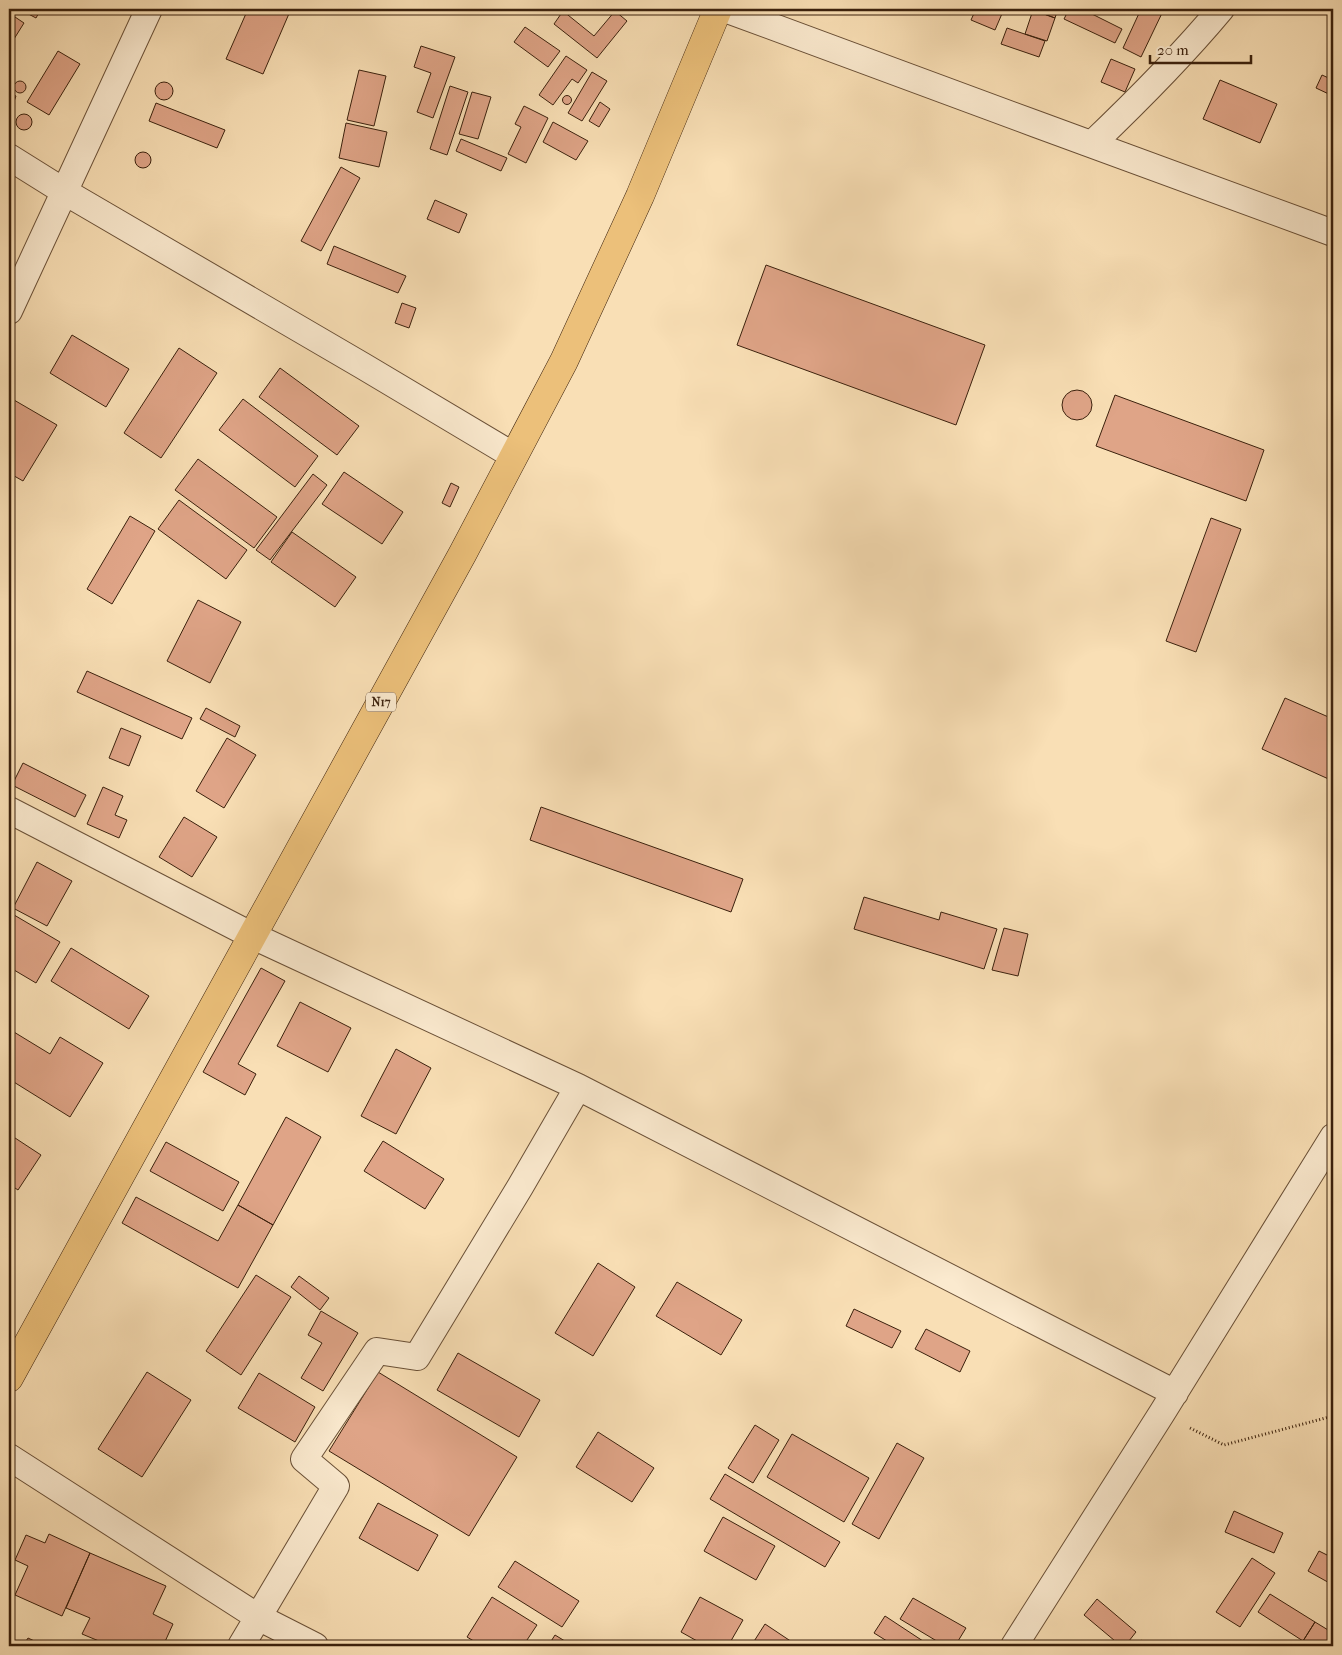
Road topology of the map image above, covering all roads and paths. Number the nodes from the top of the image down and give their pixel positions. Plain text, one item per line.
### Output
1 (149, 9) edge
2 (718, 9) edge
3 (726, 9) edge
4 (1221, 9) edge
5 (1092, 144) junction
6 (9, 158) edge
7 (65, 192) junction
8 (1333, 233) edge
9 (9, 311) edge
10 (514, 456) junction
11 (9, 810) edge
12 (253, 936) junction
13 (578, 1087) junction
14 (1333, 1137) edge
15 (9, 1378) edge
16 (1169, 1403) junction
17 (1333, 1416) edge
18 (9, 1457) edge
19 (258, 1617) junction
20 (242, 1646) edge
21 (315, 1646) edge
22 (1014, 1646) edge

1 - 7 street
2 - 10 main road, N17
3 - 5 street
4 - 5 street
5 - 8 street
6 - 7 street
7 - 9 street
7 - 10 street
10 - 12 main road, N17
11 - 12 street
12 - 13 street
12 - 15 main road, N17
13 - 16 street
13 - 19 street
14 - 16 street
16 - 17 path
16 - 22 street
18 - 19 street
19 - 20 street
19 - 21 street

